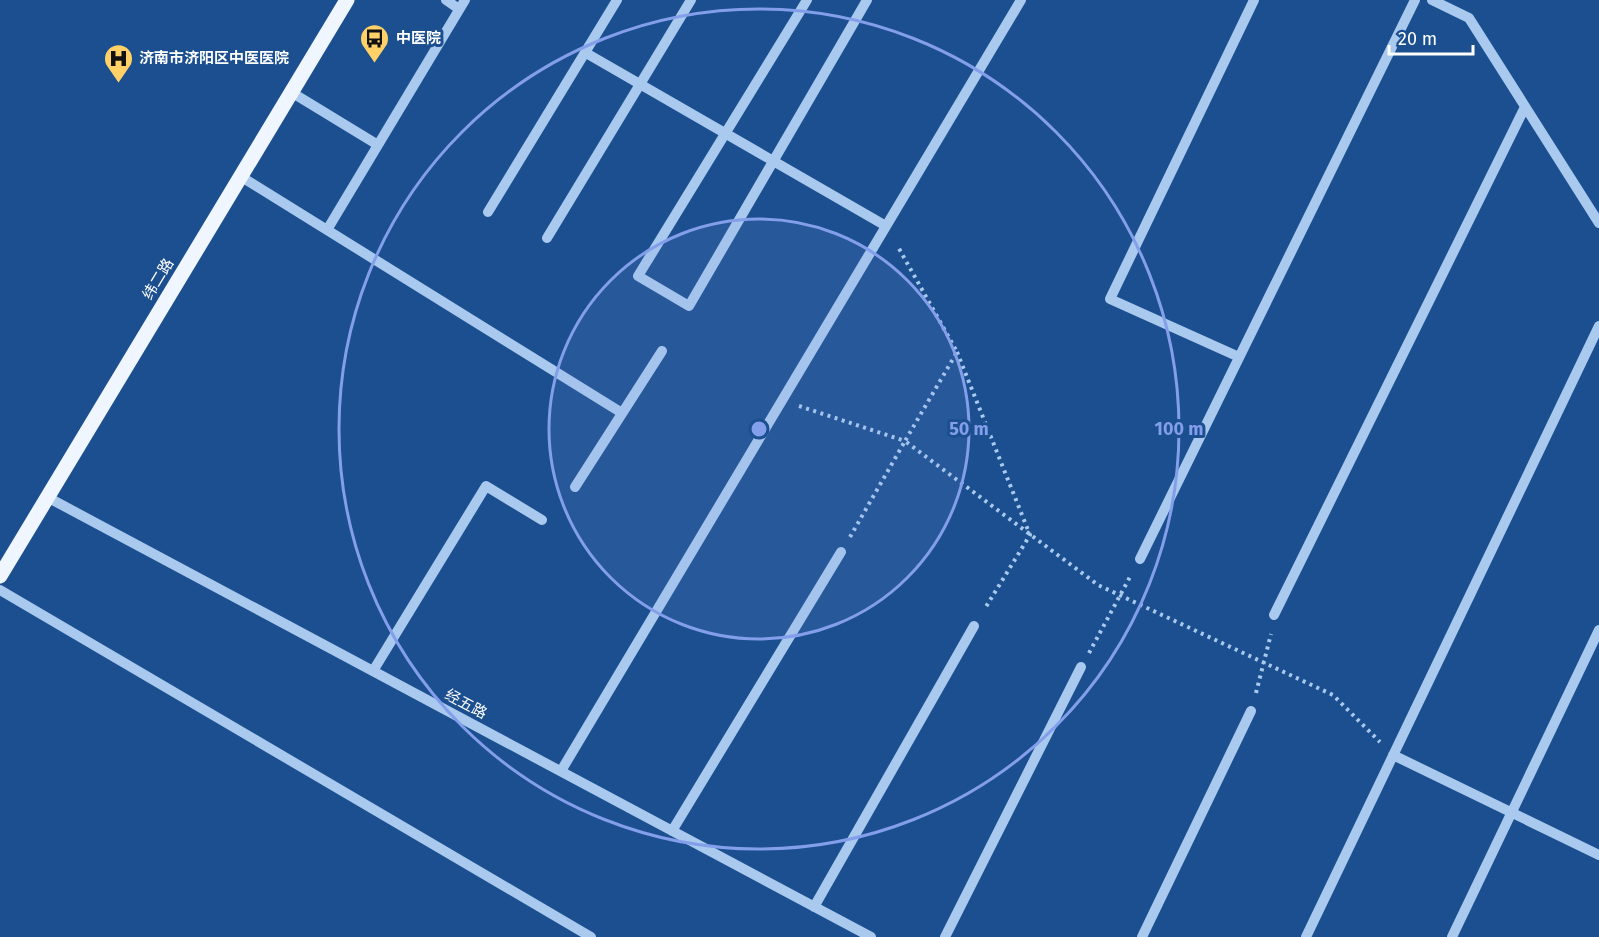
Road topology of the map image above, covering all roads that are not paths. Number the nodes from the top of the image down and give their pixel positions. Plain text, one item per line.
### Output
1 (346, 0) edge
2 (446, 0) edge
3 (617, 0) edge
4 (691, 0) edge
5 (807, 0) edge
6 (867, 0) edge
7 (1021, 0) edge
8 (1254, 0) edge
9 (1415, 0) edge
10 (1432, 0) edge
11 (462, 4) edge
12 (586, 53) junction
13 (641, 85) junction
14 (291, 92) junction
15 (1525, 107) junction
16 (725, 134) junction
17 (378, 145) junction
18 (774, 161) junction
19 (240, 176) junction
20 (488, 212) dead end
21 (1599, 224) edge
22 (886, 226) junction
23 (327, 230) junction
24 (547, 238) dead end
25 (1599, 326) edge
26 (662, 351) dead end
27 (1239, 357) junction
28 (622, 413) junction
29 (575, 487) dead end
30 (47, 497) junction
31 (542, 520) dead end
32 (841, 552) road end
33 (4, 559) edge
34 (1140, 559) road end
35 (0, 576) edge
36 (0, 590) edge
37 (1274, 615) road end
38 (974, 626) road end
39 (1599, 630) edge
40 (1082, 667) road end
41 (373, 671) junction
42 (1251, 711) road end
43 (1393, 755) junction
44 (561, 771) junction
45 (1511, 813) junction
46 (672, 831) junction
47 (1599, 855) edge
48 (814, 907) junction
49 (591, 937) edge
50 (871, 937) edge
51 (945, 937) edge
52 (1142, 937) edge
53 (1306, 937) edge
54 (1452, 937) edge

1 - 14 main road, 纬二路
2 - 11 street
3 - 12 street
4 - 13 street
5 - 16 street
6 - 18 street
7 - 22 street
8 - 27 street
9 - 27 street
10 - 15 street
11 - 17 street
12 - 13 street
12 - 20 street
13 - 16 street
13 - 24 street
14 - 17 street
14 - 19 main road, 纬二路
15 - 21 street
15 - 37 street
16 - 18 street
16 - 18 street
17 - 23 street
18 - 22 street
19 - 23 street
19 - 30 main road, 纬二路
22 - 44 street
23 - 28 street
25 - 43 street
26 - 28 street
27 - 34 street
28 - 29 street
30 - 33 main road, 纬二路
30 - 41 street, 经五路
31 - 41 street
32 - 46 street
33 - 35 main road, 纬二路
36 - 49 street
38 - 48 street
39 - 45 street
40 - 51 street
41 - 44 street, 经五路
42 - 52 street
43 - 45 street
43 - 53 street
44 - 46 street, 经五路
45 - 47 street
45 - 54 street
46 - 48 street, 经五路
48 - 50 street, 经五路

